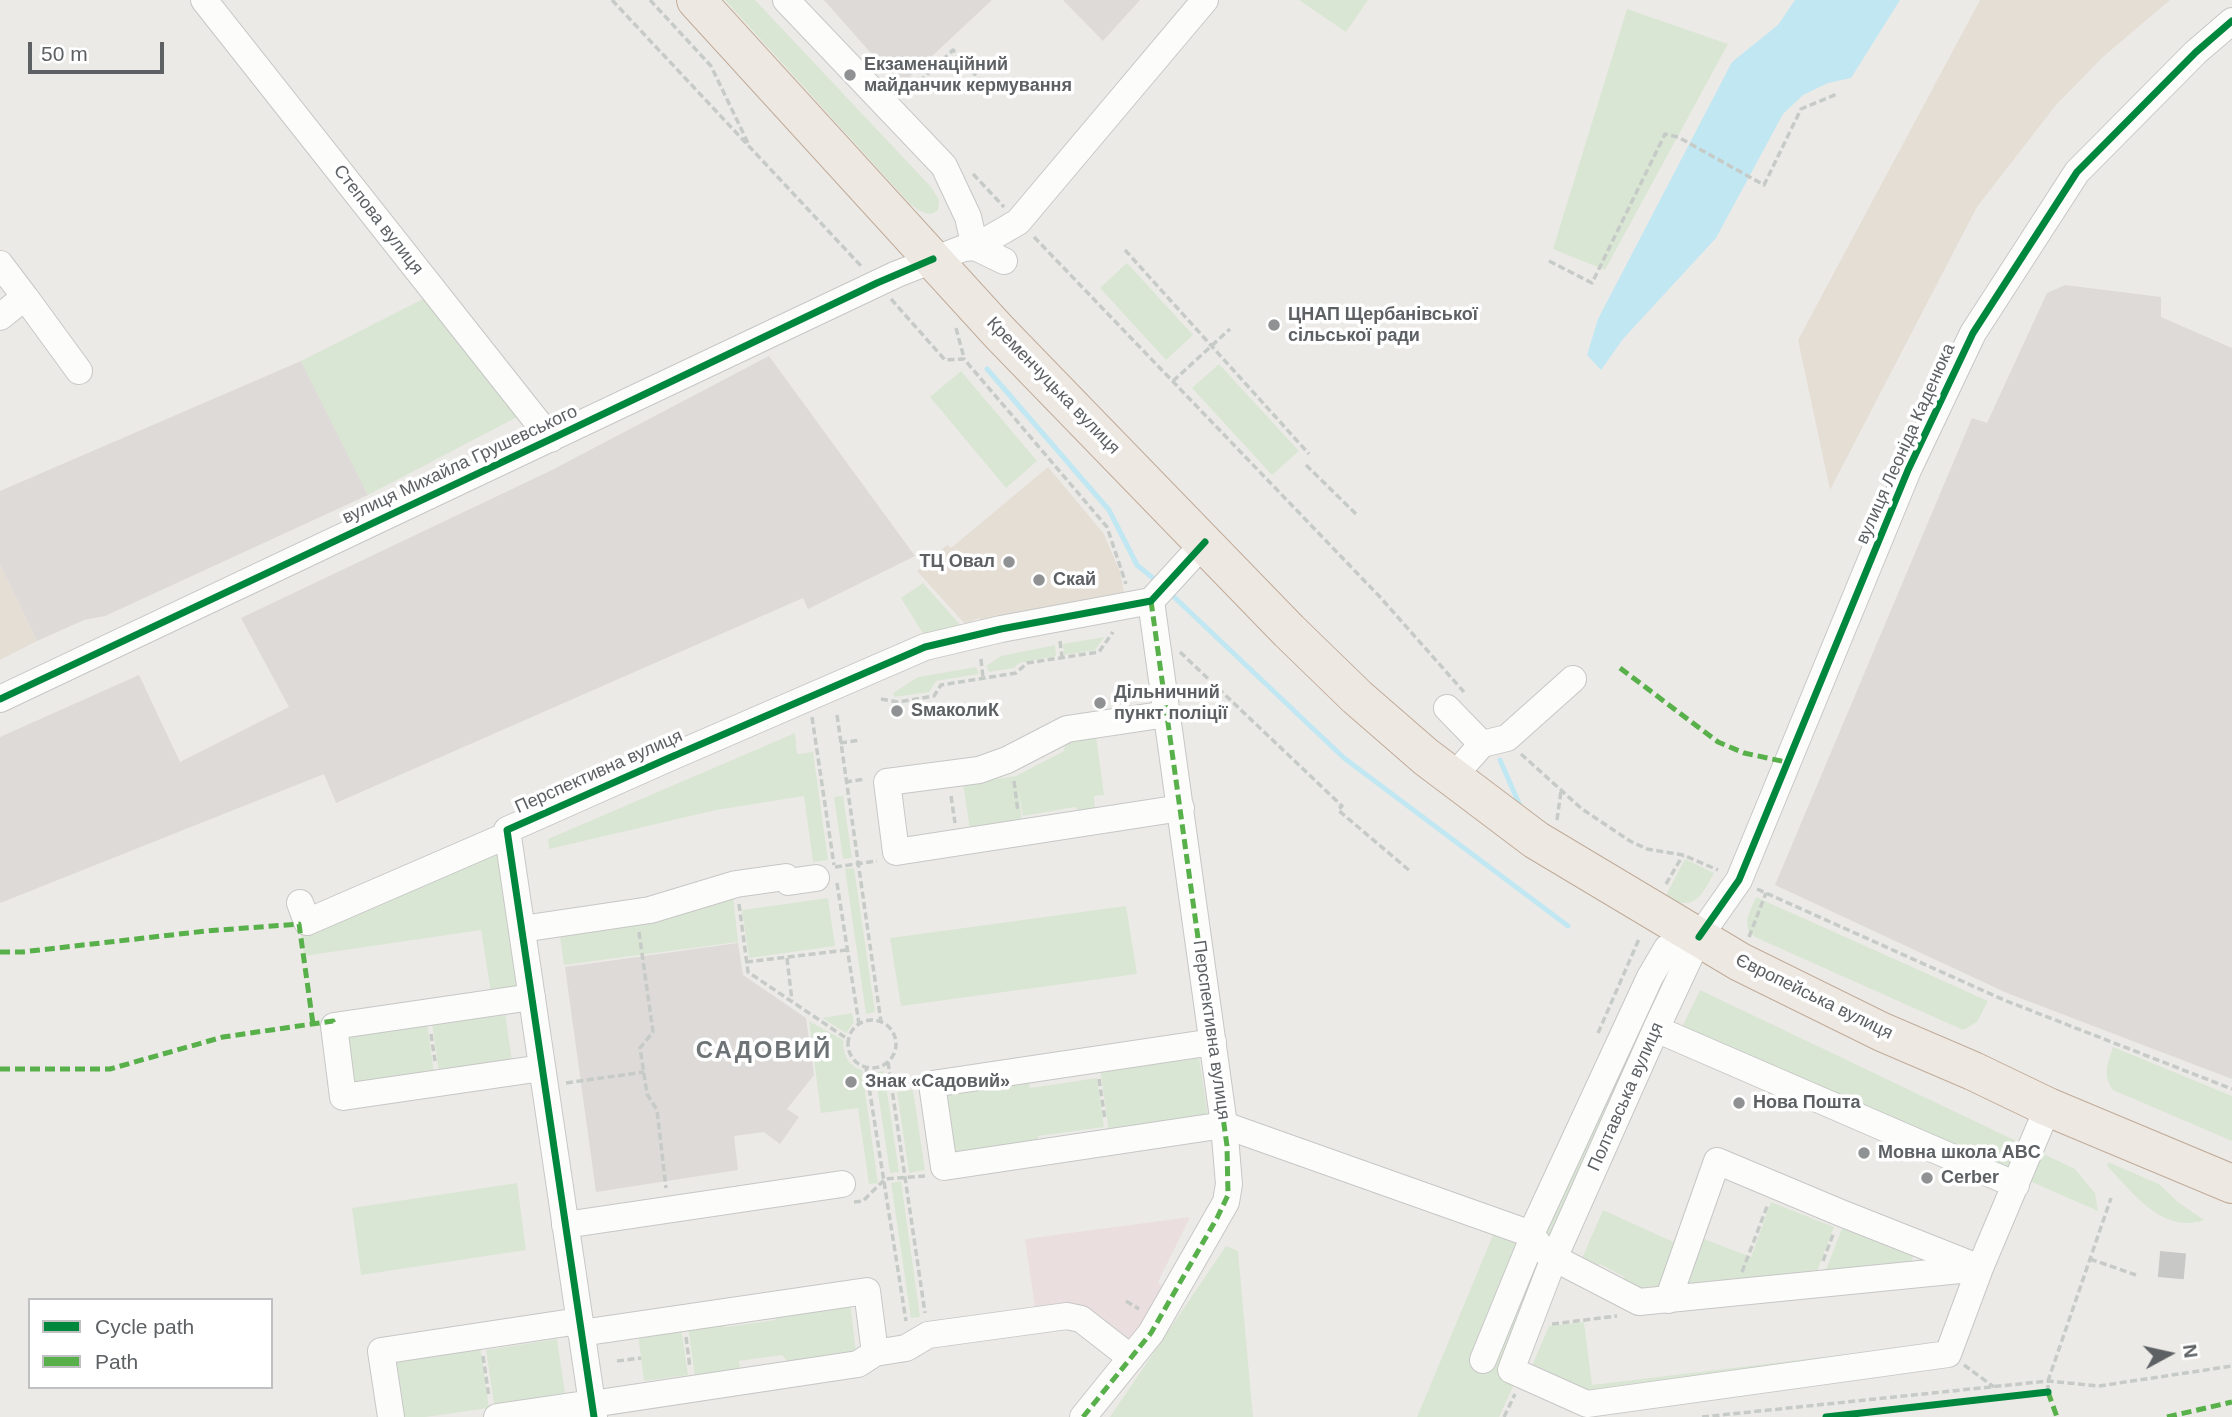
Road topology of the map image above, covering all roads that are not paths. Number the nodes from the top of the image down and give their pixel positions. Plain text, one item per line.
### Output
1 (204, 0) edge
2 (696, 0) edge
3 (786, 0) edge
4 (1205, 0) edge
5 (723, 17) edge
6 (2232, 21) edge
7 (975, 247) junction
8 (933, 258) junction
9 (1004, 261) dead end
10 (0, 264) edge
11 (25, 297) junction
12 (0, 317) edge
13 (79, 371) dead end
14 (551, 439) junction
15 (1205, 542) junction
16 (1140, 603) junction
17 (1573, 679) dead end
18 (0, 699) edge
19 (1456, 700) road end
20 (1167, 714) junction
21 (1495, 741) junction
22 (1439, 767) junction
23 (1181, 808) junction
24 (508, 835) junction
25 (825, 872) road end
26 (300, 903) dead end
27 (522, 929) junction
28 (1683, 943) junction
29 (532, 997) junction
30 (1656, 1030) junction
31 (1213, 1042) junction
32 (542, 1068) junction
33 (2048, 1107) junction
34 (1224, 1125) junction
35 (842, 1184) dead end
36 (2232, 1184) edge
37 (2016, 1185) junction
38 (565, 1225) junction
39 (1531, 1234) junction
40 (1554, 1258) junction
41 (1980, 1268) junction
42 (1668, 1300) junction
43 (580, 1327) junction
44 (876, 1353) junction
45 (1131, 1358) junction
46 (1483, 1360) dead end
47 (592, 1408) edge
48 (493, 1412) edge
49 (391, 1417) edge
50 (1083, 1417) edge

1 - 14 street, Степова вулиця
2 - 5 highway, Кременчуцька вулиця
3 - 7 street
4 - 7 street, вулиця Михайла Грушевського
5 - 8 highway, Кременчуцька вулиця
6 - 28 street, вулиця Леоніда Каденюка
7 - 8 street, вулиця Михайла Грушевського
7 - 9 street
8 - 14 street, вулиця Михайла Грушевського
8 - 15 highway, Кременчуцька вулиця
10 - 11 street
11 - 12 street
11 - 13 street
14 - 18 street, вулиця Михайла Грушевського
15 - 16 street
15 - 22 highway, Кременчуцька вулиця
16 - 20 street, Перспективна вулиця
16 - 24 street, Перспективна вулиця
17 - 21 street
19 - 21 street
20 - 23 street, Перспективна вулиця
20 - 23 street
21 - 22 street
22 - 28 highway, Європейська вулиця
23 - 31 street, Перспективна вулиця
24 - 26 street
24 - 27 street, Перспективна вулиця
25 - 27 street
27 - 29 street, Перспективна вулиця
28 - 30 street, Полтавська вулиця
28 - 33 highway, Європейська вулиця
28 - 39 street
29 - 32 street, Перспективна вулиця
29 - 32 street
30 - 37 street
30 - 40 street, Полтавська вулиця
31 - 34 street, Перспективна вулиця
31 - 34 street
32 - 38 street, Перспективна вулиця
33 - 36 highway, Європейська вулиця
33 - 37 street
34 - 39 street
34 - 45 street, Перспективна вулиця
35 - 38 street
37 - 41 street
38 - 43 street, Перспективна вулиця
39 - 40 street
39 - 46 street
40 - 41 street, Полтавська вулиця
40 - 42 street
41 - 42 street
41 - 42 street
43 - 44 street
43 - 47 street, Перспективна вулиця
43 - 49 street
44 - 45 street
44 - 47 street
45 - 50 street, Перспективна вулиця
47 - 48 street

